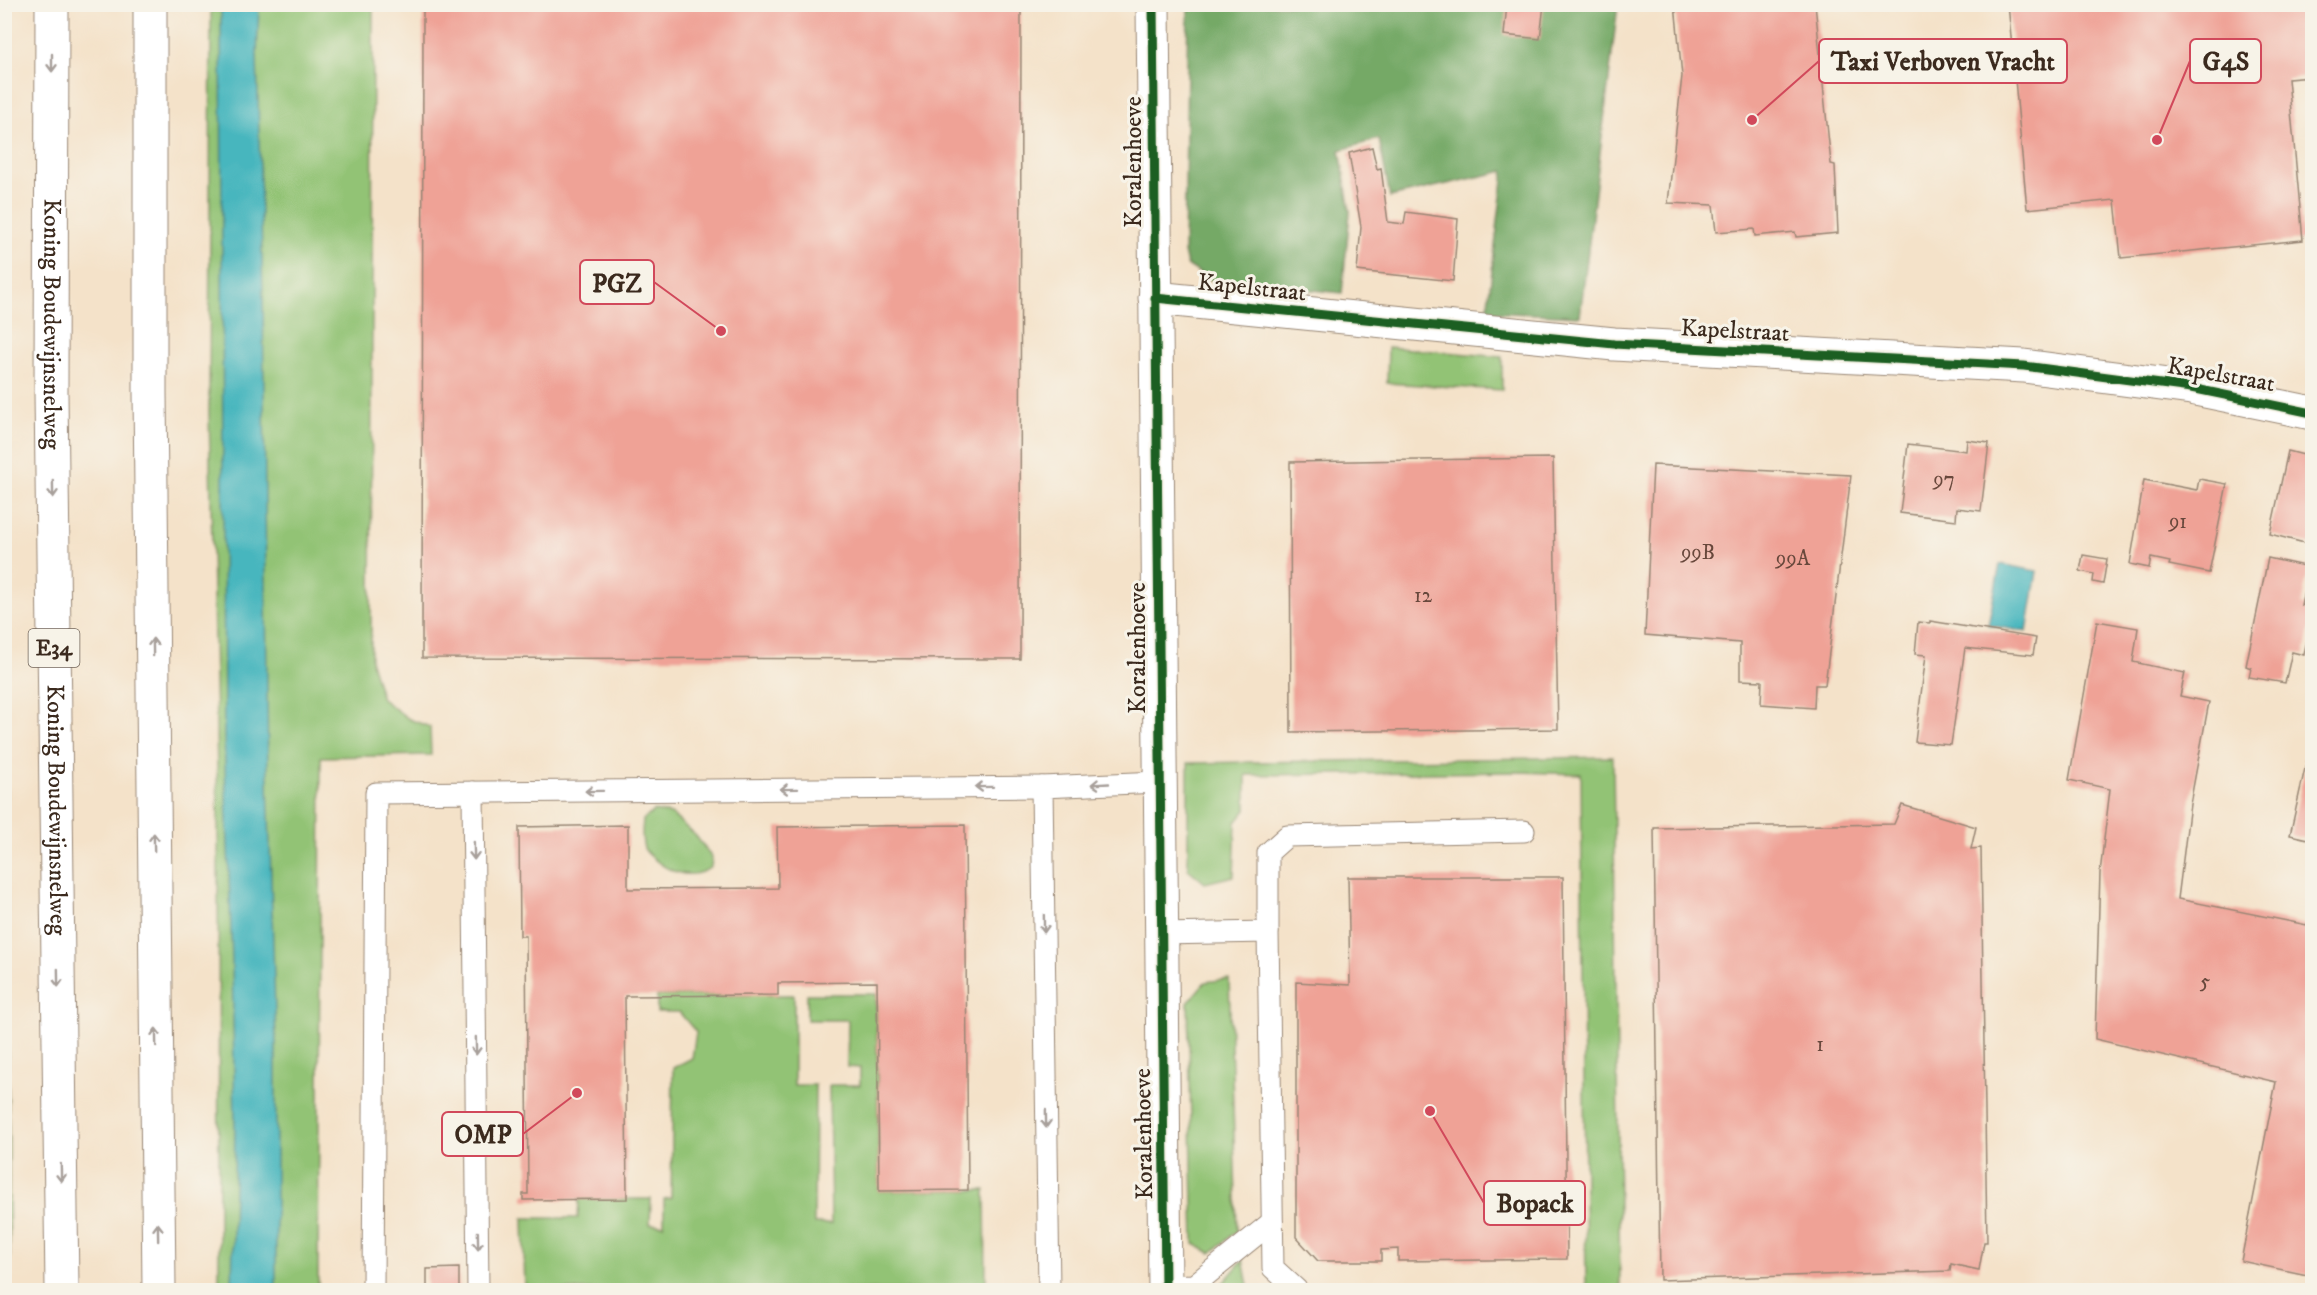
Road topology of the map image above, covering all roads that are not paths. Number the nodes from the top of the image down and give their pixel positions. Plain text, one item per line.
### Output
1 (52, 4) edge
2 (150, 4) edge
3 (1153, 4) edge
4 (1155, 298) junction
5 (2313, 413) edge
6 (1159, 782) junction
7 (1042, 787) junction
8 (473, 792) junction
9 (1524, 831) dead end
10 (1268, 932) junction
11 (1161, 934) junction
12 (1272, 1222) junction
13 (1165, 1288) edge
14 (62, 1290) edge
15 (159, 1290) edge
16 (373, 1290) edge
17 (478, 1290) edge
18 (1048, 1290) edge
19 (1297, 1290) edge

1 -> 14 main road, Koning Boudewijnsnelweg / E34
15 -> 2 main road
3 - 4 main road, Koralenhoeve
4 - 5 main road, Kapelstraat
4 - 6 main road, Koralenhoeve
6 -> 7 lane
6 - 11 main road, Koralenhoeve
7 -> 8 lane
7 -> 18 lane
8 - 16 lane
8 -> 17 lane
9 - 10 lane
10 - 11 lane
10 - 12 lane
11 - 13 main road, Koralenhoeve
12 - 13 lane
12 - 19 lane

